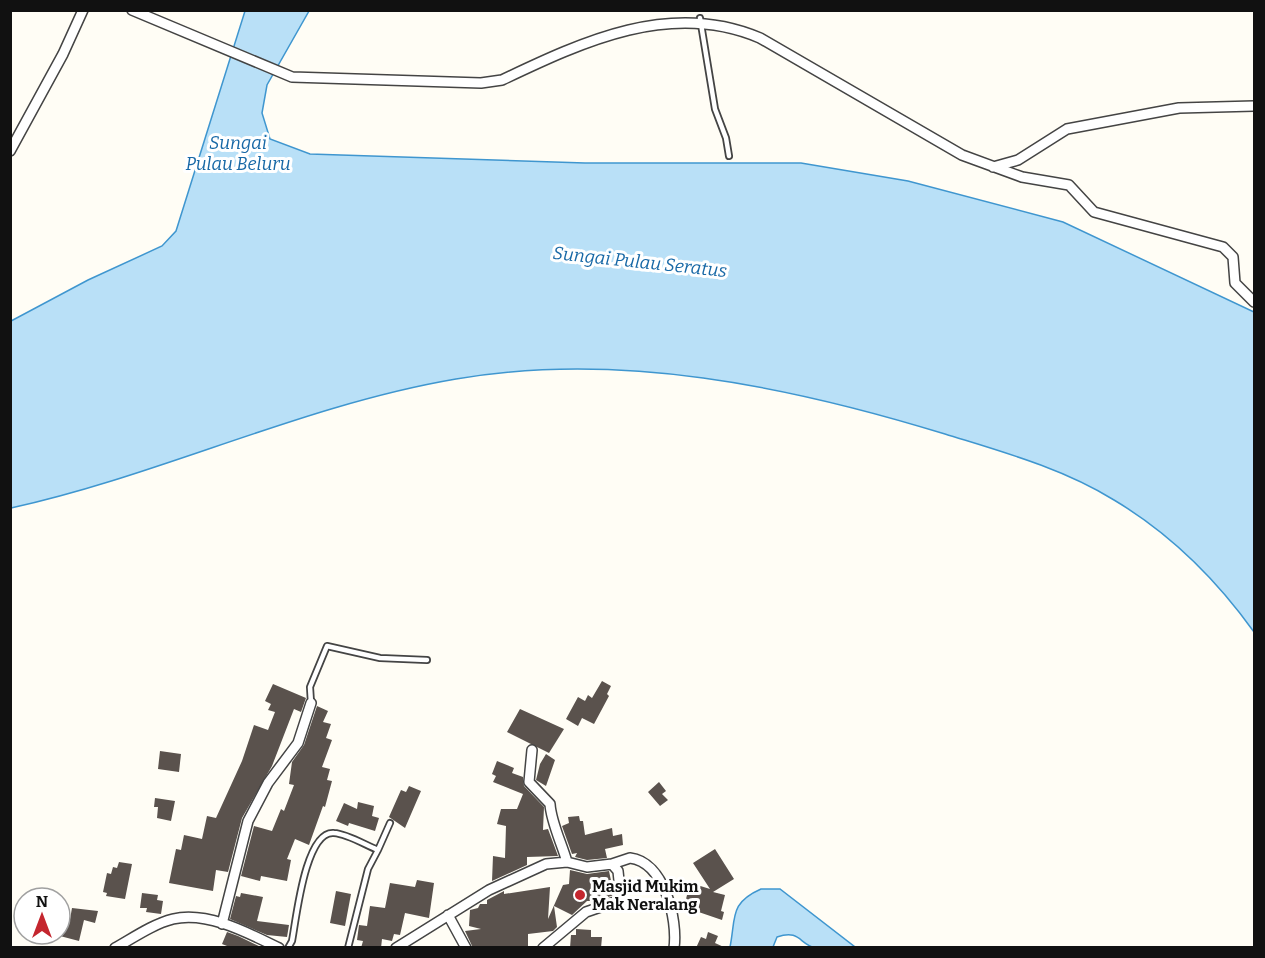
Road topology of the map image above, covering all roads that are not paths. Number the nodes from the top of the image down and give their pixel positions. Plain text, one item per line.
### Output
1 (83, 10) edge
2 (132, 10) edge
3 (701, 14) edge
4 (1254, 106) edge
5 (10, 151) edge
6 (729, 156) dead end
7 (993, 167) junction
8 (1254, 302) edge
9 (427, 660) dead end
10 (311, 704) joint
11 (532, 750) dead end
12 (390, 823) dead end
13 (378, 850) junction
14 (567, 862) junction
15 (612, 864) junction
16 (448, 915) junction
17 (222, 924) junction
18 (115, 948) edge
19 (279, 948) edge
20 (288, 948) edge
21 (348, 948) edge
22 (396, 948) edge
23 (466, 948) edge
24 (543, 948) edge
25 (674, 948) edge

1 - 5 street
2 - 3 street
3 - 6 lane
3 - 7 street
4 - 7 street
7 - 8 street
9 - 10 lane
10 - 17 street
11 - 14 street
12 - 13 lane
13 - 20 lane
13 - 21 lane
14 - 15 street
14 - 16 street
15 - 24 street
15 - 25 street
16 - 22 street
16 - 23 street
17 - 18 street
17 - 19 street

